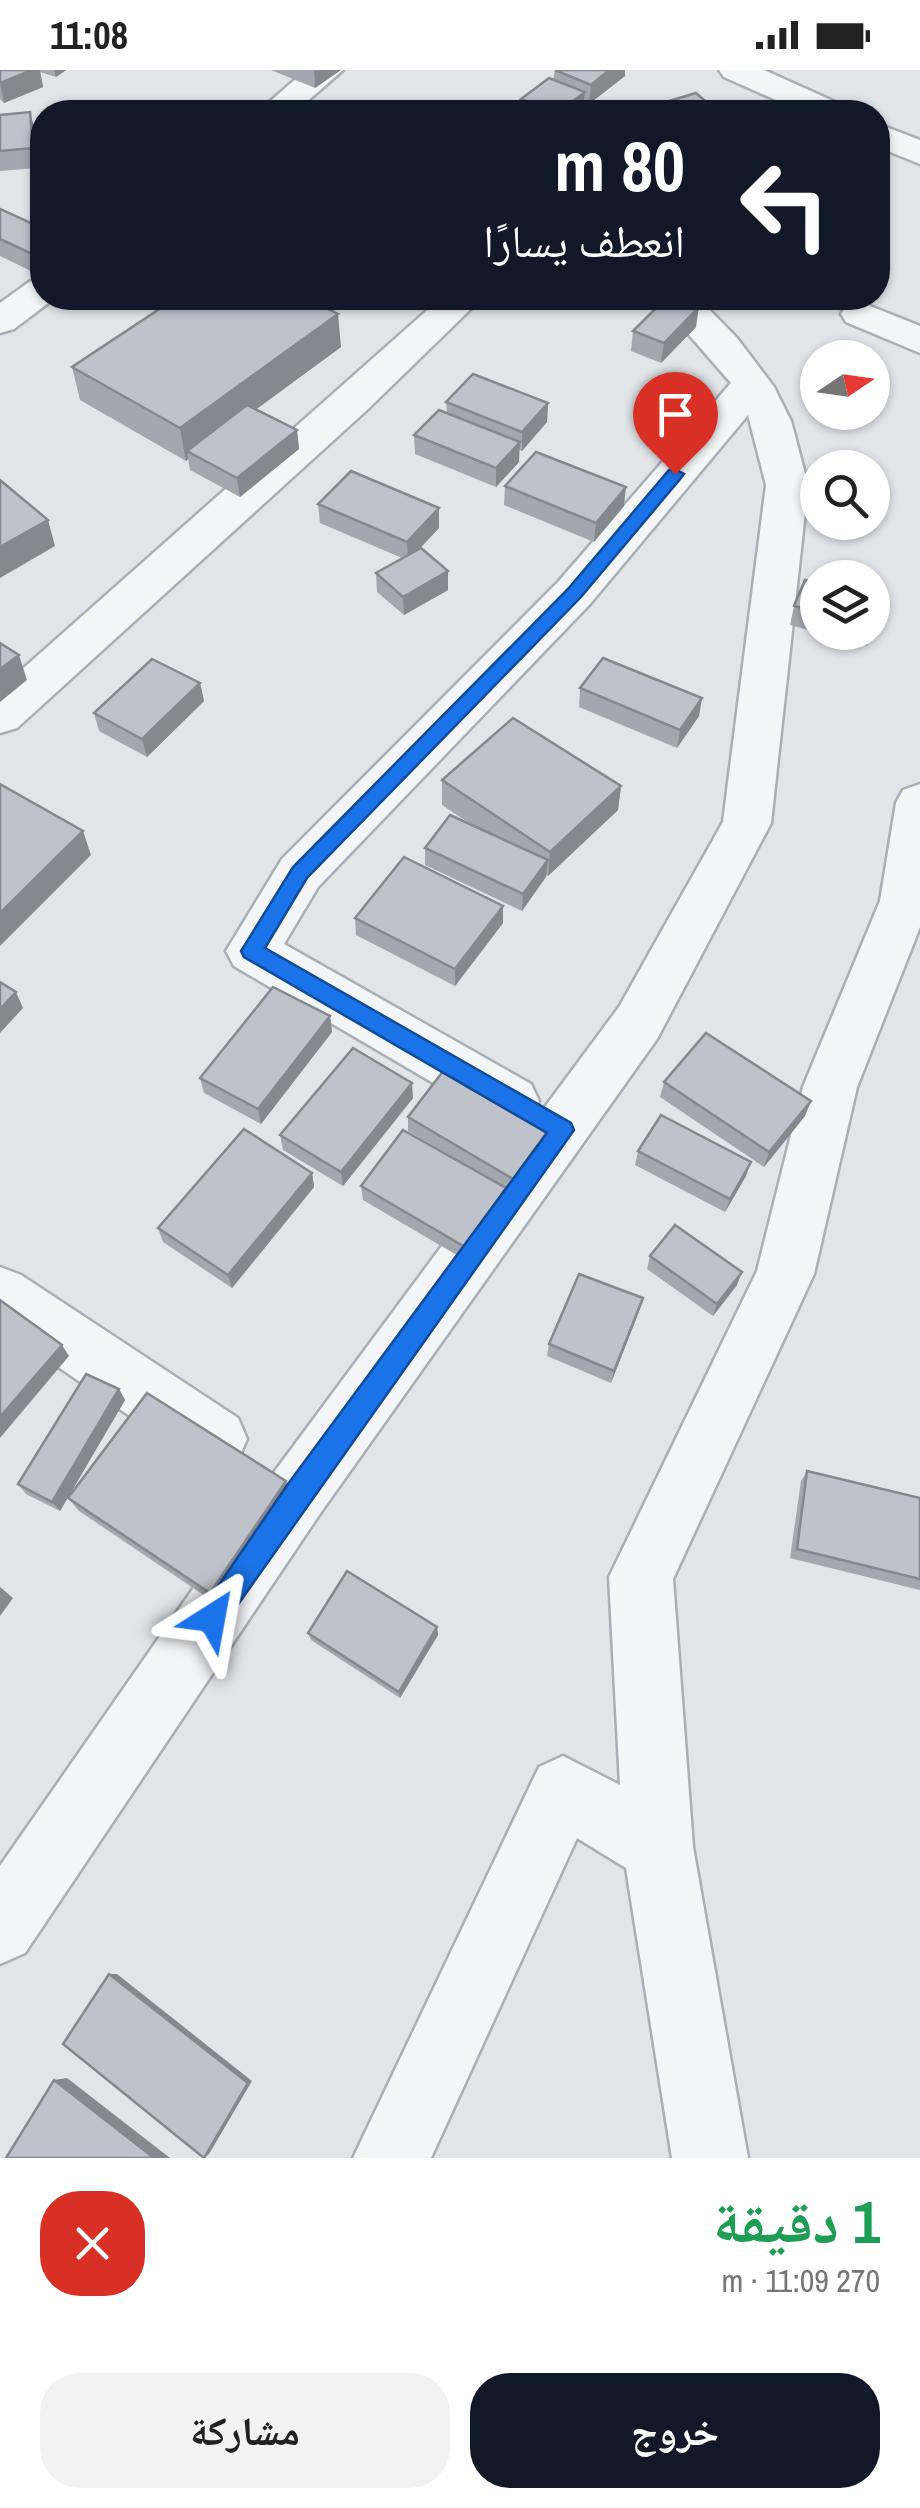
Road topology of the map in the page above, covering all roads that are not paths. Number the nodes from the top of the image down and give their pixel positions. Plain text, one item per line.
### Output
1 (326, 70) edge
2 (736, 70) edge
3 (290, 100) edge
4 (803, 100) edge
5 (890, 139) edge
6 (920, 153) edge
7 (30, 299) edge
8 (450, 310) edge
9 (687, 310) edge
10 (860, 314) dead end
11 (0, 321) edge
12 (920, 342) edge
13 (751, 385) junction
14 (0, 716) edge
15 (920, 803) edge
16 (562, 1130) junction
17 (0, 1294) edge
18 (298, 1493) junction
19 (658, 1846) junction
20 (0, 1928) edge
21 (391, 2158) edge
22 (710, 2158) edge

1 - 3 street
2 - 4 street
5 - 6 street
7 - 11 street
8 - 14 street
9 - 13 street
10 - 12 street
13 - 16 street
13 - 16 street
15 - 19 street
16 - 18 street
17 - 18 street
18 - 20 street
19 - 21 street
19 - 22 street

